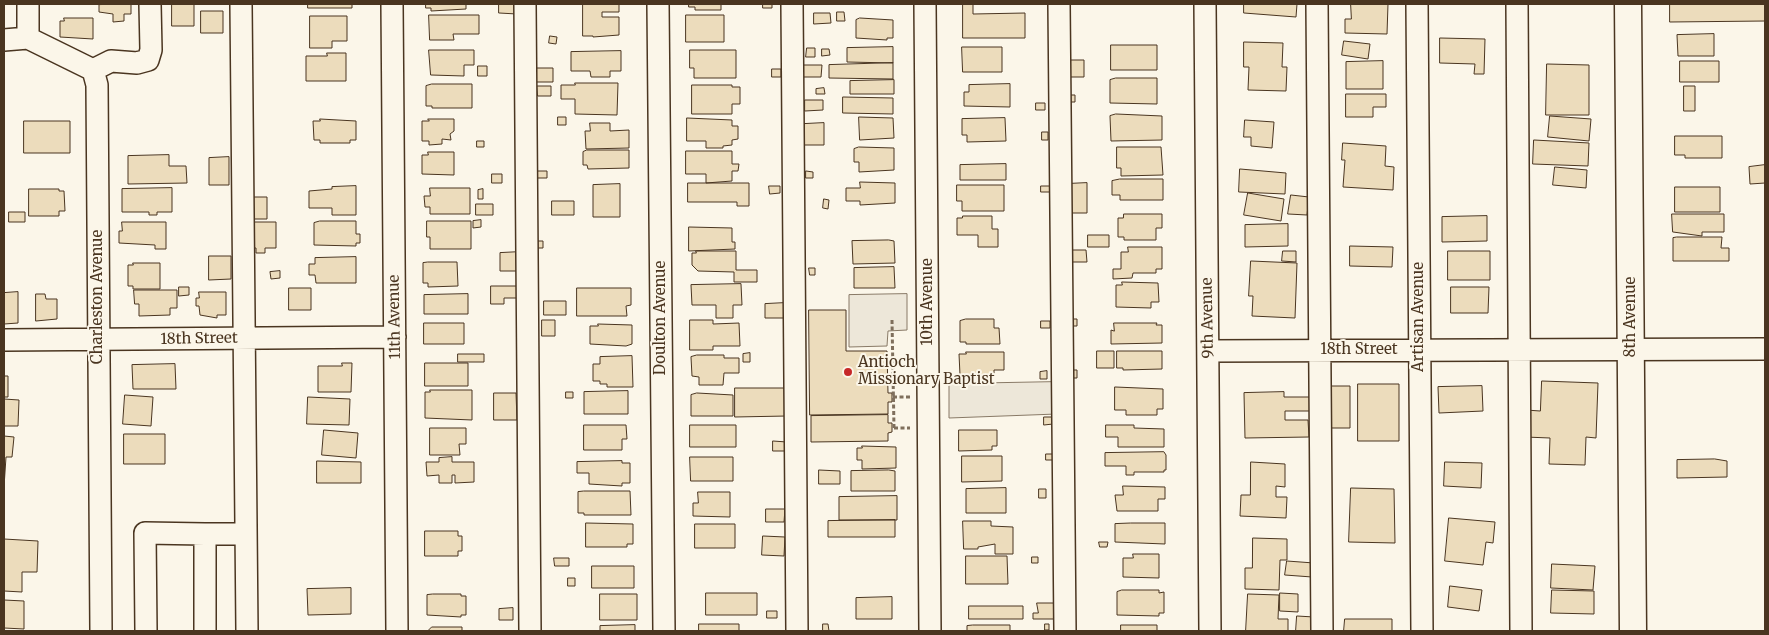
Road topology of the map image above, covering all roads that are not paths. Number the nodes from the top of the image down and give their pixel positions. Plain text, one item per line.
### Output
1 (28, 4) edge
2 (150, 4) edge
3 (242, 4) edge
4 (392, 4) edge
5 (525, 4) edge
6 (658, 4) edge
7 (792, 4) edge
8 (925, 4) edge
9 (1059, 4) edge
10 (1205, 4) edge
11 (1317, 4) edge
12 (1417, 4) edge
13 (1516, 4) edge
14 (1628, 4) edge
15 (28, 38) junction
16 (4, 40) edge
17 (93, 70) junction
18 (395, 337) junction
19 (245, 338) junction
20 (4, 340) edge
21 (98, 340) junction
22 (1631, 348) junction
23 (1519, 349) junction
24 (1765, 349) edge
25 (1319, 350) junction
26 (1420, 350) junction
27 (1208, 351) junction
28 (205, 534) junction
29 (246, 534) junction
30 (101, 631) edge
31 (146, 631) edge
32 (205, 631) edge
33 (247, 631) edge
34 (397, 631) edge
35 (530, 631) edge
36 (664, 631) edge
37 (797, 631) edge
38 (930, 631) edge
39 (1064, 631) edge
40 (1210, 631) edge
41 (1322, 631) edge
42 (1422, 631) edge
43 (1521, 631) edge
44 (1633, 631) edge

1 - 15 street
2 - 17 street
3 - 19 street
4 - 18 street, 11th Avenue
5 - 35 street
6 - 36 street, Doulton Avenue
7 - 37 street
8 - 38 street, 10th Avenue
9 - 39 street
10 - 27 street, 9th Avenue
11 - 25 street
12 - 26 street, Artisan Avenue
13 - 23 street
14 - 22 main road, 8th Avenue
15 - 16 street
15 - 17 street
17 - 21 street, Charleston Avenue
18 - 19 street, 18th Street
18 - 34 street, 11th Avenue
19 - 21 street, 18th Street
19 - 29 street
20 - 21 street, 18th Street
21 - 30 street, Charleston Avenue
22 - 23 street, 18th Street
22 - 24 street, 18th Street
22 - 44 main road, 8th Avenue
23 - 26 street, 18th Street
23 - 43 street
25 - 26 street, 18th Street
25 - 27 street, 18th Street
25 - 41 street
26 - 42 street, Artisan Avenue
27 - 40 street, 9th Avenue
28 - 29 street
28 - 31 street
28 - 32 street
29 - 33 street

